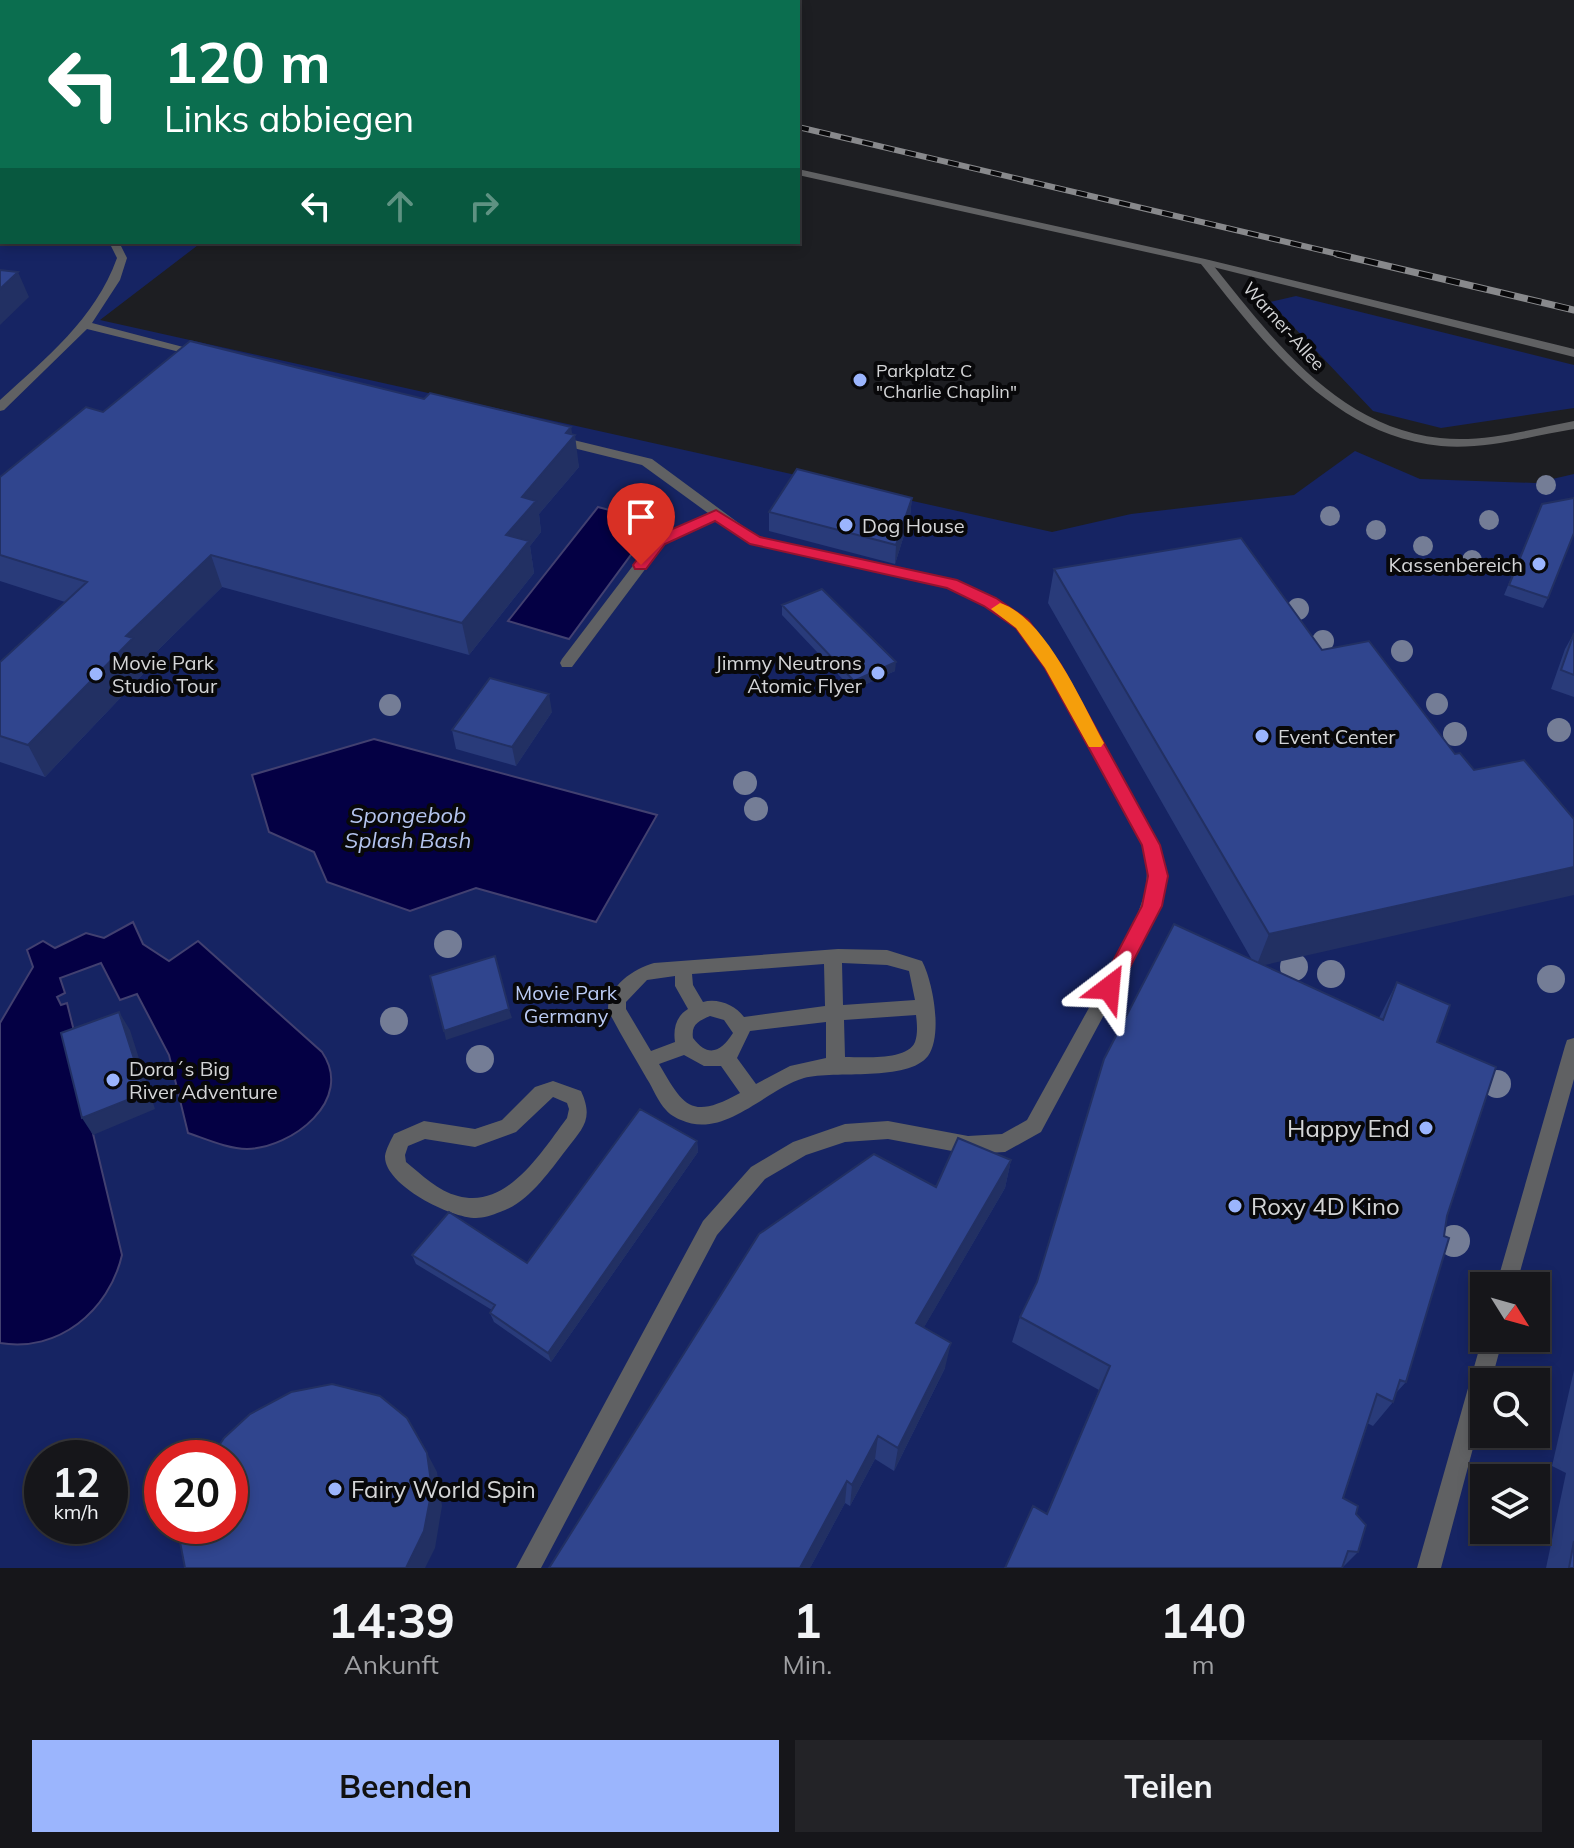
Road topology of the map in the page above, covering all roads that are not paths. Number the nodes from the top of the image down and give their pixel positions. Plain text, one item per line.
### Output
1 (800, 172) edge
2 (115, 244) edge
3 (1205, 262) junction
4 (85, 325) junction
5 (1574, 353) edge
6 (220, 358) edge
7 (0, 407) edge
8 (1574, 425) edge
9 (546, 438) edge
10 (716, 514) junction
11 (567, 663) dead end
12 (833, 958) junction
13 (683, 966) junction
14 (923, 1007) junction
15 (699, 1011) junction
16 (833, 1013) junction
17 (740, 1025) junction
18 (685, 1046) junction
19 (1574, 1046) edge
20 (725, 1056) junction
21 (646, 1061) junction
22 (836, 1065) junction
23 (752, 1094) junction
24 (526, 1186) joint
25 (1510, 1272) edge
26 (1488, 1352) edge
27 (528, 1568) edge
28 (1429, 1568) edge

1 - 3 street, Warner-Allee
2 - 4 street
3 - 5 street, Warner-Allee
3 - 8 street, Warner-Allee
4 - 6 street
4 - 7 street
9 - 10 street
10 - 11 street
10 - 27 street
12 - 13 street
12 - 14 street
12 - 16 street
13 - 15 street
13 - 21 street
14 - 16 street
14 - 22 street
15 - 17 street
15 - 18 street
16 - 17 street
16 - 22 street
17 - 20 street
18 - 20 street
18 - 21 street
19 - 25 street
20 - 23 street
21 - 23 street
22 - 23 street
24 - 24 street
26 - 28 street

